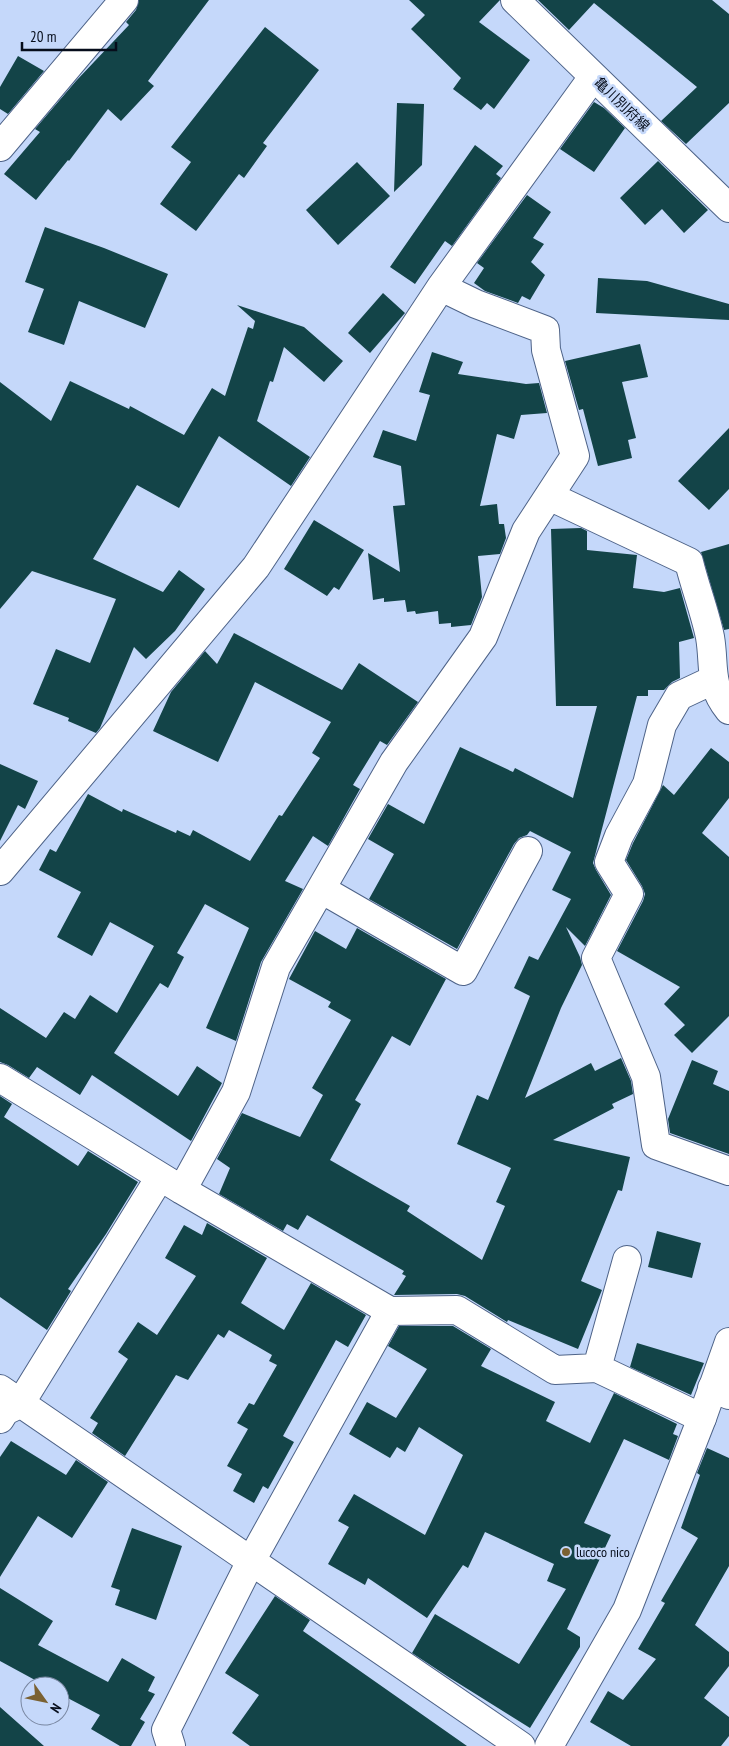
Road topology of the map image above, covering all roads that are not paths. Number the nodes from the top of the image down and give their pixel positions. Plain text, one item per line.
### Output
1 (124, 0) edge
2 (515, 0) edge
3 (593, 77) junction
4 (0, 147) edge
5 (729, 208) edge
6 (441, 287) junction
7 (549, 496) junction
8 (713, 680) junction
9 (729, 710) edge
10 (528, 851) dead end
11 (0, 871) edge
12 (321, 889) junction
13 (0, 1078) edge
14 (729, 1172) edge
15 (171, 1184) junction
16 (627, 1260) dead end
17 (390, 1312) junction
18 (729, 1342) edge
19 (596, 1368) junction
20 (721, 1392) edge
21 (7, 1404) edge
22 (702, 1418) junction
23 (251, 1561) junction
24 (171, 1746) edge
25 (520, 1746) edge
26 (549, 1746) edge

1 - 4 street
2 - 3 street, 亀川別府線
3 - 5 street, 亀川別府線
3 - 6 street
6 - 7 street
6 - 11 street
7 - 8 street
7 - 12 street
8 - 9 street
8 - 14 street
10 - 12 street
12 - 15 street
13 - 15 street
15 - 17 street
15 - 21 street
16 - 19 street
17 - 19 street
17 - 23 street
18 - 20 street
19 - 22 street
20 - 22 street
21 - 23 street
22 - 26 street
23 - 24 street
23 - 25 street

